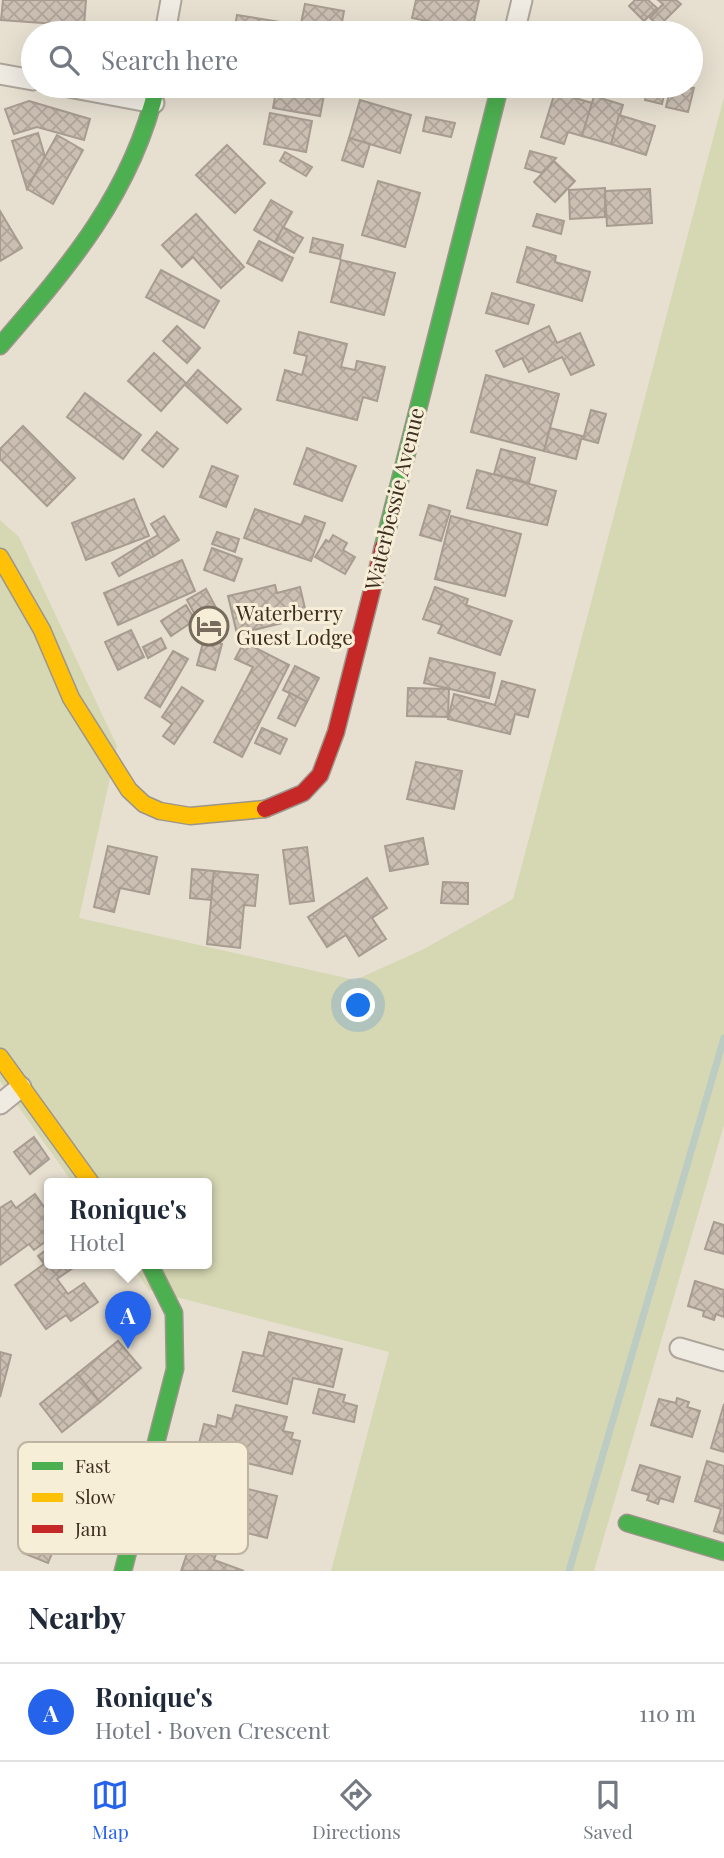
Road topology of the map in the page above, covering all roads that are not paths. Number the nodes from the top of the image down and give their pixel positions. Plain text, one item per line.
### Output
1 (171, 0) edge
2 (522, 0) edge
3 (168, 21) edge
4 (517, 21) edge
5 (0, 74) edge
6 (21, 78) edge
7 (155, 98) edge
8 (497, 98) edge
9 (0, 346) edge
10 (0, 557) edge
11 (0, 1057) edge
12 (21, 1087) junction
13 (0, 1104) edge
14 (87, 1178) edge
15 (152, 1269) edge
16 (680, 1348) dead end
17 (724, 1361) edge
18 (156, 1442) edge
19 (627, 1523) dead end
20 (724, 1552) edge
21 (126, 1554) edge
22 (122, 1571) edge

1 - 3 street
2 - 4 street
5 - 6 street
7 - 9 street
8 - 10 street, Waterbessie Avenue
11 - 12 street
12 - 13 street
12 - 14 street
15 - 18 street
16 - 17 street
19 - 20 street
21 - 22 street

